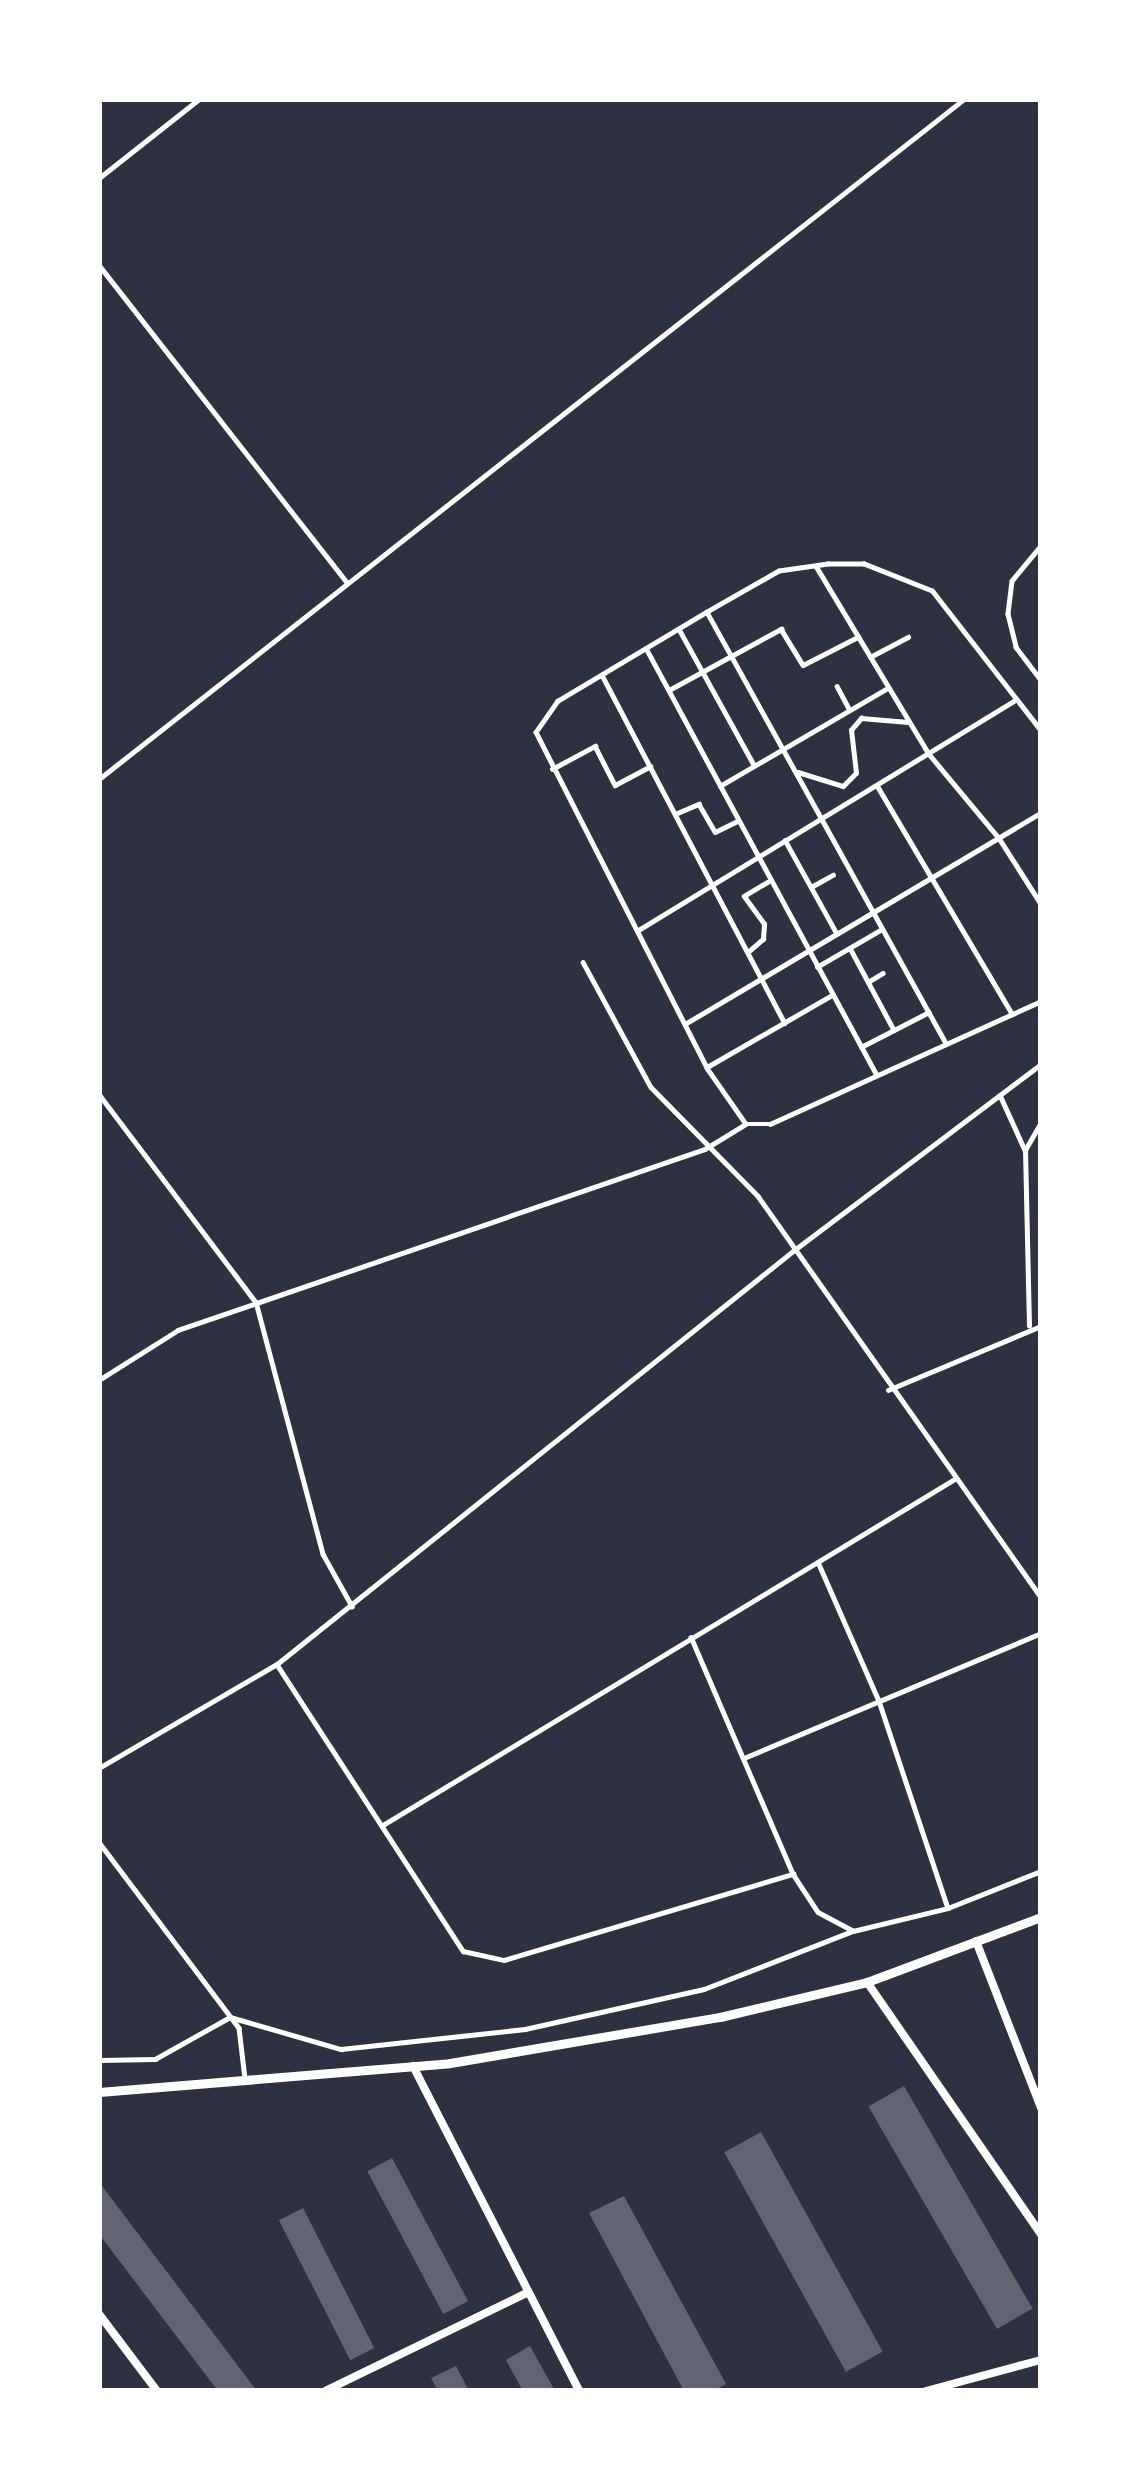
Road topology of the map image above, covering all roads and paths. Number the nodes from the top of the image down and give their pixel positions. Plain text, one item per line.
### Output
1 (199, 99) edge
2 (964, 99) edge
3 (99, 178) edge
4 (99, 266) edge
5 (1041, 546) edge
6 (816, 566) junction
7 (347, 582) junction
8 (707, 611) junction
9 (679, 629) junction
10 (858, 637) junction
11 (908, 637) dead end
12 (646, 648) junction
13 (732, 656) junction
14 (870, 658) junction
15 (702, 670) junction
16 (602, 675) junction
17 (1041, 680) edge
18 (837, 686) dead end
19 (888, 688) junction
20 (669, 690) junction
21 (1016, 700) junction
22 (849, 709) junction
23 (908, 722) junction
24 (1041, 731) edge
25 (784, 747) junction
26 (928, 754) junction
27 (754, 765) junction
28 (650, 766) junction
29 (550, 770) junction
30 (798, 772) junction
31 (99, 779) edge
32 (877, 785) junction
33 (720, 786) junction
34 (1041, 813) edge
35 (675, 814) junction
36 (823, 818) junction
37 (738, 821) junction
38 (1000, 838) junction
39 (785, 841) junction
40 (757, 858) junction
41 (833, 875) dead end
42 (934, 876) junction
43 (771, 882) junction
44 (712, 885) junction
45 (812, 887) junction
46 (1041, 904) edge
47 (873, 913) junction
48 (883, 929) junction
49 (635, 932) junction
50 (837, 934) junction
51 (850, 948) junction
52 (808, 951) junction
53 (748, 952) junction
54 (583, 962) dead end
55 (817, 967) junction
56 (883, 973) dead end
57 (762, 979) junction
58 (868, 982) junction
59 (832, 994) junction
60 (1041, 1001) edge
61 (928, 1012) junction
62 (1012, 1014) junction
63 (785, 1023) junction
64 (686, 1024) junction
65 (894, 1030) junction
66 (946, 1044) junction
67 (861, 1047) junction
68 (1041, 1064) edge
69 (707, 1067) junction
70 (877, 1076) junction
71 (99, 1094) edge
72 (1000, 1095) junction
73 (1041, 1122) edge
74 (746, 1124) junction
75 (704, 1149) junction
76 (1025, 1150) junction
77 (793, 1251) junction
78 (256, 1302) junction
79 (1030, 1326) junction
80 (1041, 1326) edge
81 (99, 1380) edge
82 (888, 1390) junction
83 (953, 1480) junction
84 (818, 1562) junction
85 (1041, 1597) edge
86 (352, 1606) junction
87 (1041, 1634) edge
88 (691, 1636) junction
89 (277, 1664) junction
90 (879, 1701) junction
91 (744, 1759) junction
92 (99, 1768) edge
93 (383, 1825) junction
94 (99, 1842) edge
95 (1041, 1871) edge
96 (793, 1874) junction
97 (948, 1908) junction
98 (1041, 1917) edge
99 (853, 1931) junction
100 (976, 1941) junction
101 (867, 1982) junction
102 (230, 2017) junction
103 (99, 2060) edge
104 (413, 2066) junction
105 (246, 2084) junction
106 (99, 2092) edge
107 (1041, 2108) edge
108 (1041, 2234) edge
109 (527, 2293) junction
110 (99, 2314) edge
111 (1041, 2360) edge
112 (157, 2391) edge
113 (325, 2391) edge
114 (579, 2391) edge
115 (926, 2391) edge

1 - 3 lane
2 - 7 lane
4 - 7 lane
5 - 17 lane
6 - 8 lane
6 - 10 lane
6 - 21 lane
7 - 31 lane
8 - 9 lane
8 - 13 lane
9 - 12 lane
9 - 15 lane
10 - 13 lane
10 - 14 lane
11 - 14 lane
12 - 16 lane
12 - 20 lane
13 - 15 lane
13 - 25 lane
14 - 19 lane
15 - 20 lane
15 - 27 lane
16 - 28 lane
16 - 29 lane
18 - 22 lane
19 - 22 lane
19 - 23 lane
20 - 33 lane
21 - 24 lane
21 - 26 lane
22 - 25 lane
23 - 26 lane
23 - 30 lane
25 - 27 lane
25 - 30 lane
26 - 32 lane
26 - 38 lane
27 - 33 lane
28 - 29 lane
28 - 35 lane
29 - 49 lane
30 - 36 lane
32 - 36 lane
32 - 42 lane
33 - 37 lane
34 - 38 lane
35 - 37 lane
35 - 44 lane
36 - 39 lane
36 - 47 lane
37 - 40 lane
38 - 42 lane
38 - 46 lane
39 - 40 lane
39 - 45 lane
40 - 43 lane
40 - 44 lane
41 - 45 lane
42 - 47 lane
42 - 62 lane
43 - 52 lane
43 - 53 lane
44 - 49 lane
44 - 53 lane
45 - 50 lane
47 - 48 lane
47 - 50 lane
48 - 51 lane
48 - 61 lane
49 - 64 lane
50 - 52 lane
51 - 55 lane
51 - 58 lane
52 - 55 lane
52 - 57 lane
53 - 57 lane
54 - 75 lane
55 - 59 lane
56 - 58 lane
57 - 63 lane
57 - 64 lane
58 - 65 lane
59 - 63 lane
59 - 67 lane
60 - 62 lane
61 - 65 lane
61 - 66 lane
62 - 66 lane
63 - 69 lane
64 - 69 lane
65 - 67 lane
66 - 70 lane
67 - 70 lane
68 - 72 lane
69 - 74 lane
70 - 74 lane
71 - 78 lane
72 - 76 lane
72 - 77 lane
73 - 76 lane
74 - 75 lane
75 - 77 lane
75 - 78 lane
76 - 79 lane
77 - 82 lane
77 - 86 lane
78 - 81 lane
78 - 86 lane
79 - 80 lane
79 - 82 lane
82 - 83 lane
83 - 84 lane
83 - 85 lane
84 - 88 lane
84 - 90 lane
86 - 89 lane
87 - 90 lane
88 - 91 lane
88 - 93 lane
89 - 92 lane
89 - 93 lane
90 - 91 lane
90 - 97 lane
91 - 96 lane
93 - 96 lane
94 - 102 lane
95 - 97 lane
96 - 99 lane
97 - 99 lane
98 - 100 street
99 - 102 lane
100 - 101 street
100 - 107 street
101 - 104 street
101 - 108 street
102 - 103 lane
102 - 105 lane
104 - 105 street
104 - 109 street
105 - 106 street
109 - 113 street
109 - 114 street
110 - 112 street
111 - 115 street

